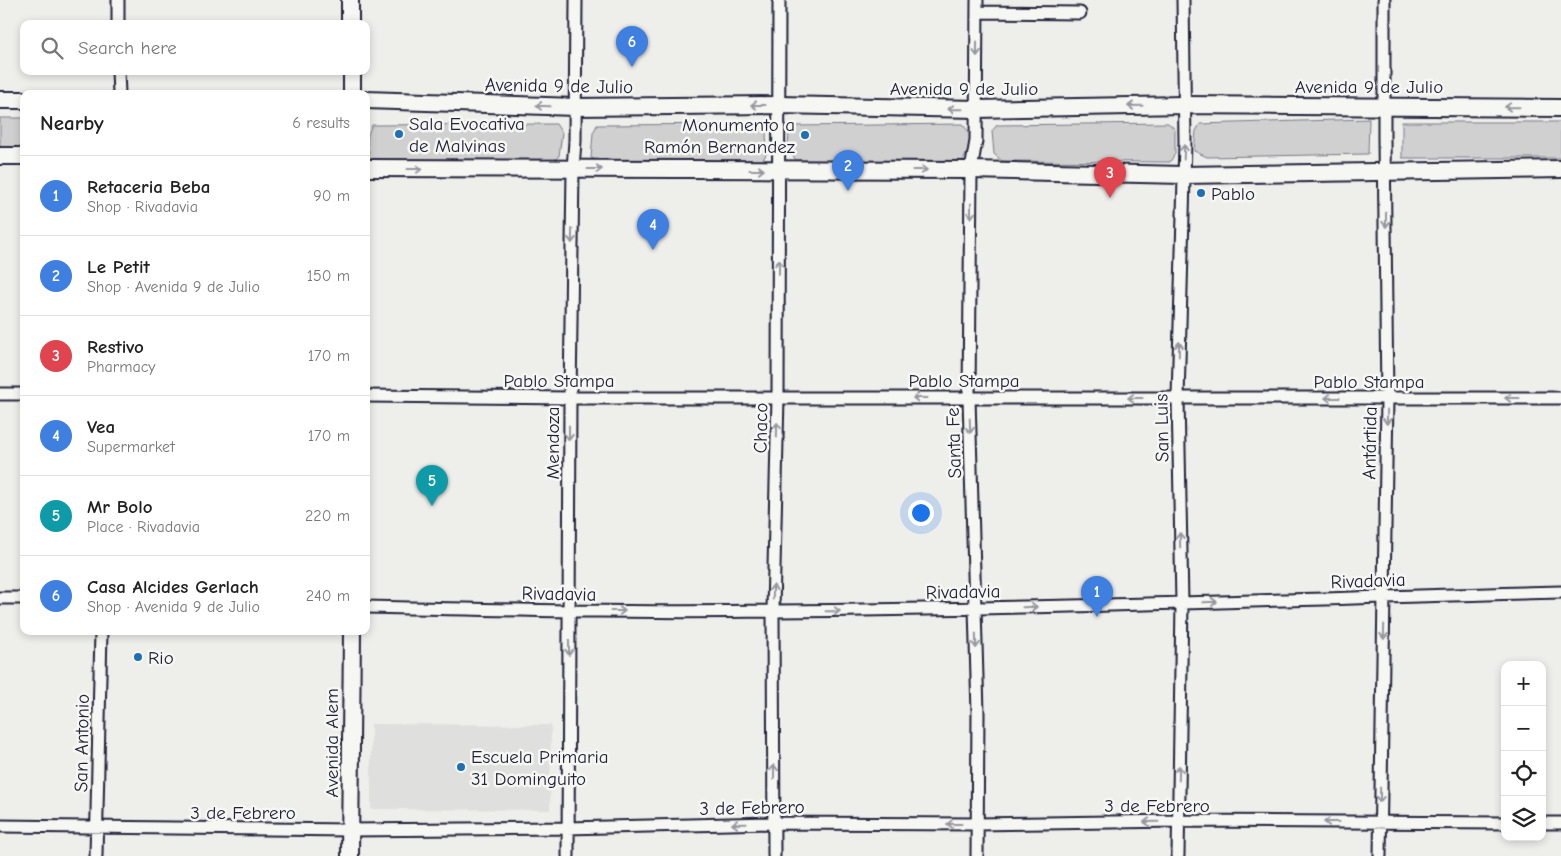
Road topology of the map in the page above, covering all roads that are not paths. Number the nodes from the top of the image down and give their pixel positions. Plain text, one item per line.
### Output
1 (118, 0) edge
2 (350, 0) edge
3 (576, 0) edge
4 (779, 0) edge
5 (977, 0) edge
6 (1183, 0) edge
7 (1384, 0) edge
8 (977, 12) junction
9 (1080, 12) dead end
10 (118, 20) edge
11 (350, 20) edge
12 (118, 75) edge
13 (352, 75) edge
14 (119, 90) edge
15 (352, 90) edge
16 (0, 100) edge
17 (20, 100) edge
18 (370, 100) edge
19 (779, 105) junction
20 (1184, 106) junction
21 (1384, 106) junction
22 (575, 107) junction
23 (1561, 108) edge
24 (977, 109) junction
25 (0, 156) edge
26 (20, 156) edge
27 (370, 168) edge
28 (573, 169) junction
29 (1561, 169) edge
30 (779, 170) junction
31 (971, 170) junction
32 (1385, 171) junction
33 (1183, 175) junction
34 (0, 394) edge
35 (20, 394) edge
36 (370, 396) edge
37 (778, 397) junction
38 (570, 398) junction
39 (969, 398) junction
40 (1178, 398) junction
41 (1387, 398) junction
42 (1561, 398) edge
43 (1561, 592) edge
44 (1384, 597) junction
45 (0, 598) edge
46 (20, 598) edge
47 (1182, 602) junction
48 (370, 607) edge
49 (976, 608) junction
50 (569, 611) junction
51 (773, 612) junction
52 (101, 635) edge
53 (352, 635) edge
54 (1178, 821) junction
55 (1380, 822) junction
56 (774, 823) junction
57 (1501, 823) edge
58 (1546, 823) edge
59 (1561, 823) edge
60 (978, 824) junction
61 (0, 826) edge
62 (96, 828) junction
63 (567, 828) junction
64 (350, 830) junction
65 (96, 856) edge
66 (350, 856) edge
67 (568, 856) edge
68 (774, 856) edge
69 (977, 856) edge
70 (1178, 856) edge
71 (1380, 856) edge

1 - 10 street
2 - 11 main road
3 - 22 street, Mendoza
4 - 19 street, Chaco
5 - 8 street, Santa Fe
6 - 20 street, San Luis
7 - 21 street, Antártida
8 - 9 street
8 -> 24 street, Santa Fe
12 - 14 street
13 - 15 main road
16 - 17 main road
22 -> 18 main road, Avenida 9 de Julio
19 -> 22 main road, Avenida 9 de Julio
24 -> 19 main road, Avenida 9 de Julio
19 - 30 street, Chaco
20 - 21 main road, Avenida 9 de Julio
20 -> 24 main road, Avenida 9 de Julio
33 -> 20 street, San Luis
23 -> 21 main road, Avenida 9 de Julio
21 - 32 street, Antártida
22 - 28 street, Mendoza
24 - 31 street, Santa Fe
25 - 26 main road
27 -> 28 main road
28 -> 30 main road
28 -> 38 street, Mendoza
29 - 32 main road
30 -> 31 main road
37 -> 30 street, Chaco
31 - 33 main road
31 -> 39 street, Santa Fe
32 - 33 main road
32 -> 41 street, Antártida
40 -> 33 street, San Luis
34 - 35 street
36 - 38 street, Pablo Stampa
37 - 38 street, Pablo Stampa
39 -> 37 street, Pablo Stampa
51 -> 37 street, Chaco
38 -> 50 street, Mendoza
40 -> 39 street, Pablo Stampa
39 -> 49 street, Santa Fe
41 -> 40 street, Pablo Stampa
47 -> 40 street, San Luis
42 -> 41 street, Pablo Stampa
41 -> 44 street, Antártida
43 - 44 street, Rivadavia
47 -> 44 street, Rivadavia
44 -> 55 street, Antártida
45 - 46 street
49 -> 47 street, Rivadavia
54 -> 47 street, San Luis
48 - 50 street, Rivadavia
51 -> 49 street, Rivadavia
49 -> 60 street, Santa Fe
50 -> 51 street, Rivadavia
50 -> 63 street, Mendoza
56 -> 51 street, Chaco
52 - 62 street, San Antonio
53 - 64 main road, Avenida Alem
55 -> 54 street, 3 de Febrero
54 -> 60 street, 3 de Febrero
54 - 70 street, San Luis
55 - 57 street, 3 de Febrero
55 - 71 street, Antártida
60 -> 56 street, 3 de Febrero
56 -> 63 street, 3 de Febrero
56 - 68 street, Chaco
58 - 59 street
60 - 69 street, Santa Fe
61 - 62 street, 3 de Febrero
62 - 64 street, 3 de Febrero
62 - 65 street, San Antonio
63 - 64 street, 3 de Febrero
63 - 67 street, Mendoza
64 - 66 main road, Avenida Alem

